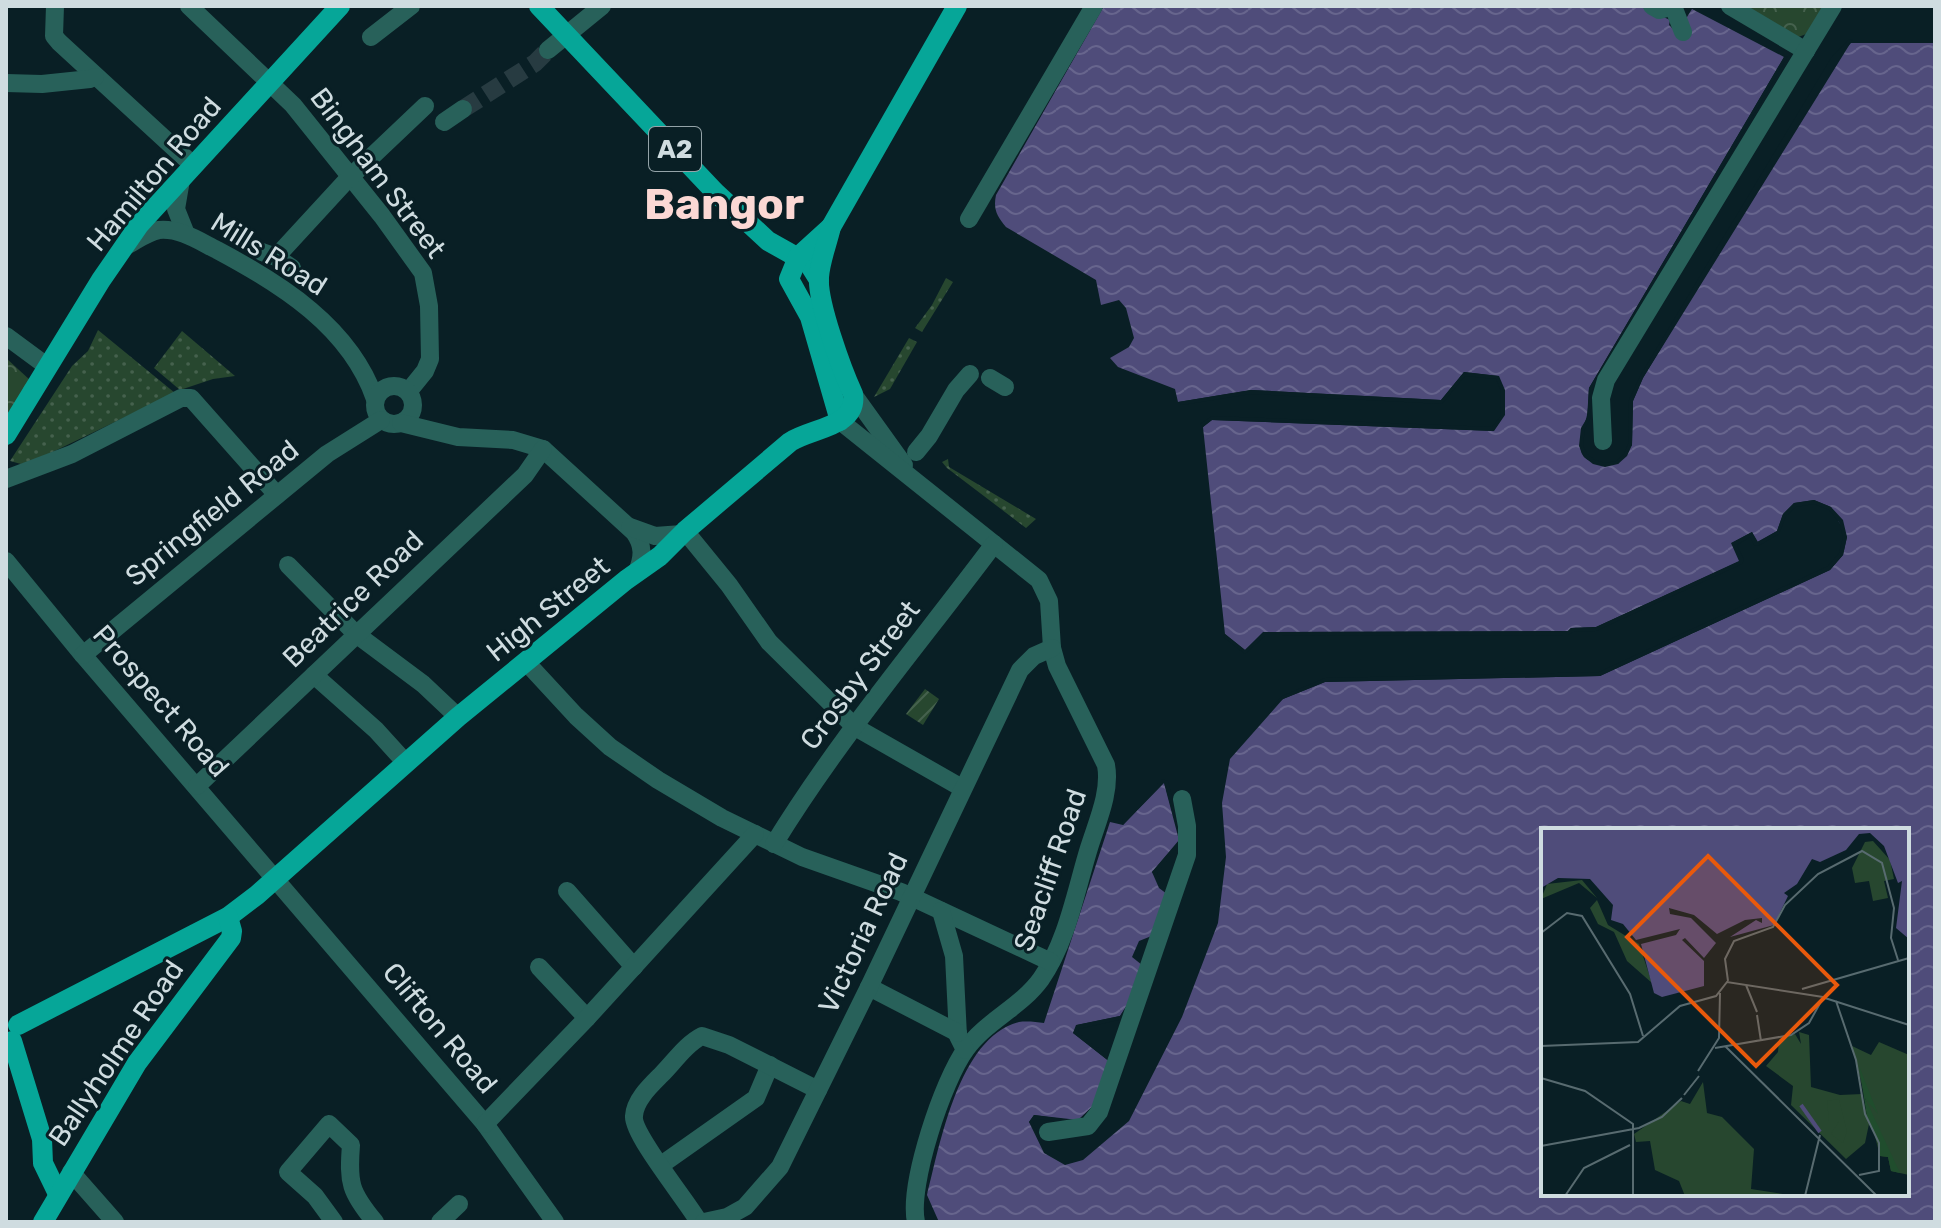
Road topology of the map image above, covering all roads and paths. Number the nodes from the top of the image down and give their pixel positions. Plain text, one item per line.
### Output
1 (55, 6) edge
2 (189, 6) edge
3 (340, 6) edge
4 (411, 6) edge
5 (539, 6) edge
6 (602, 6) edge
7 (957, 6) edge
8 (1094, 6) edge
9 (1652, 6) edge
10 (1673, 6) edge
11 (1730, 6) edge
12 (1833, 6) edge
13 (1683, 32) dead end
14 (566, 35) junction
15 (371, 37) dead end
16 (548, 50) tunnel mouth
17 (1806, 51) junction
18 (95, 77) junction
19 (271, 82) junction
20 (6, 83) edge
21 (425, 106) dead end
22 (463, 109) tunnel mouth
23 (444, 122) dead end
24 (187, 173) junction
25 (351, 178) junction
26 (969, 219) dead end
27 (831, 227) junction
28 (186, 234) junction
29 (126, 246) junction
30 (798, 257) junction
31 (292, 268) dead end
32 (819, 280) junction
33 (6, 336) edge
34 (48, 367) junction
35 (970, 374) dead end
36 (408, 392) junction
37 (853, 394) junction
38 (375, 399) junction
39 (381, 420) junction
40 (840, 421) junction
41 (401, 423) junction
42 (6, 435) edge
43 (1603, 441) dead end
44 (543, 449) junction
45 (910, 473) junction
46 (6, 479) edge
47 (277, 495) junction
48 (627, 526) junction
49 (684, 532) junction
50 (994, 544) junction
51 (6, 561) edge
52 (288, 565) dead end
53 (637, 572) junction
54 (356, 634) junction
55 (1052, 648) junction
56 (83, 655) junction
57 (527, 663) junction
58 (314, 675) junction
59 (458, 717) junction
60 (855, 727) junction
61 (406, 763) junction
62 (197, 786) junction
63 (962, 788) junction
64 (1182, 799) dead end
65 (755, 834) junction
66 (774, 844) junction
67 (275, 877) junction
68 (567, 891) dead end
69 (912, 897) junction
70 (941, 911) junction
71 (228, 917) junction
72 (1051, 962) junction
73 (539, 967) dead end
74 (634, 967) junction
75 (869, 987) junction
76 (587, 1018) junction
77 (10, 1031) edge
78 (962, 1041) junction
79 (770, 1065) junction
80 (818, 1090) junction
81 (485, 1124) junction
82 (1048, 1132) dead end
83 (42, 1139) junction
84 (661, 1165) junction
85 (71, 1172) junction
86 (58, 1194) junction
87 (459, 1204) dead end
88 (43, 1222) edge
89 (115, 1222) edge
90 (334, 1222) edge
91 (375, 1222) edge
92 (440, 1222) edge
93 (555, 1222) edge
94 (702, 1222) edge
95 (916, 1222) edge

1 - 18 street
2 - 19 street, Bingham Street
3 - 19 main road, Hamilton Road
4 - 15 street
5 - 14 main road, A2
6 - 14 street
7 - 27 main road
8 - 26 street
9 - 10 street
10 - 13 street
11 - 17 street
12 - 17 street
14 - 16 street
14 - 30 main road, A2
17 - 43 street
18 - 20 street
18 - 24 street
19 - 24 main road, Hamilton Road
19 - 25 street, Bingham Street
21 - 25 street
22 - 23 street
24 - 28 street, Mills Road
24 - 29 main road, Hamilton Road
25 - 31 street
25 - 36 street, Bingham Street
27 - 30 main road
27 - 32 main road
28 - 29 street, Mills Road
28 - 38 street, Mills Road
29 - 34 main road, Hamilton Road
30 - 32 main road, A2
30 - 40 main road
32 - 37 main road
33 - 34 street
34 - 42 main road, Hamilton Road
35 - 45 street
36 - 38 street
36 - 41 street
37 - 40 main road
37 - 45 street
38 - 39 street
39 - 41 street
39 - 47 street, Springfield Road
40 - 45 street
40 - 49 main road, High Street
41 - 44 street
44 - 48 street
44 - 54 street, Beatrice Road
45 - 50 street, Seacliff Road
46 - 47 street
47 - 56 street, Springfield Road
48 - 49 street
48 - 53 street
49 - 53 main road, High Street
49 - 60 street
50 - 55 street, Seacliff Road
50 - 60 street, Crosby Street
51 - 56 street, Prospect Road
52 - 54 street
53 - 57 main road, High Street
54 - 58 street, Beatrice Road
54 - 59 street
55 - 63 street, Victoria Road
55 - 72 street, Seacliff Road
56 - 62 street, Prospect Road
57 - 59 main road, High Street
57 - 65 street
58 - 61 street
58 - 62 street, Beatrice Road
59 - 61 main road, High Street
60 - 63 street
60 - 66 street, Crosby Street
61 - 67 main road, High Street
62 - 67 street, Prospect Road
63 - 69 street, Victoria Road
64 - 82 street
65 - 66 street
65 - 74 street
66 - 69 street
67 - 71 main road, High Street
67 - 81 street, Clifton Road
68 - 74 street
69 - 70 street
69 - 75 street, Victoria Road
70 - 72 street
70 - 78 street
71 - 77 main road, High Street
71 - 85 main road, Ballyholme Road
72 - 78 street, Seacliff Road
73 - 76 street
74 - 76 street
75 - 78 street
75 - 80 street, Victoria Road
76 - 81 street
77 - 83 main road
78 - 95 street, Seacliff Road
79 - 80 street
79 - 84 street
79 - 84 street
80 - 94 street, Victoria Road
81 - 93 street, Clifton Road
83 - 85 main road
83 - 86 main road
84 - 94 street
85 - 86 main road, Ballyholme Road
85 - 89 street
86 - 88 main road, Ballyholme Road
87 - 92 street
90 - 91 street

